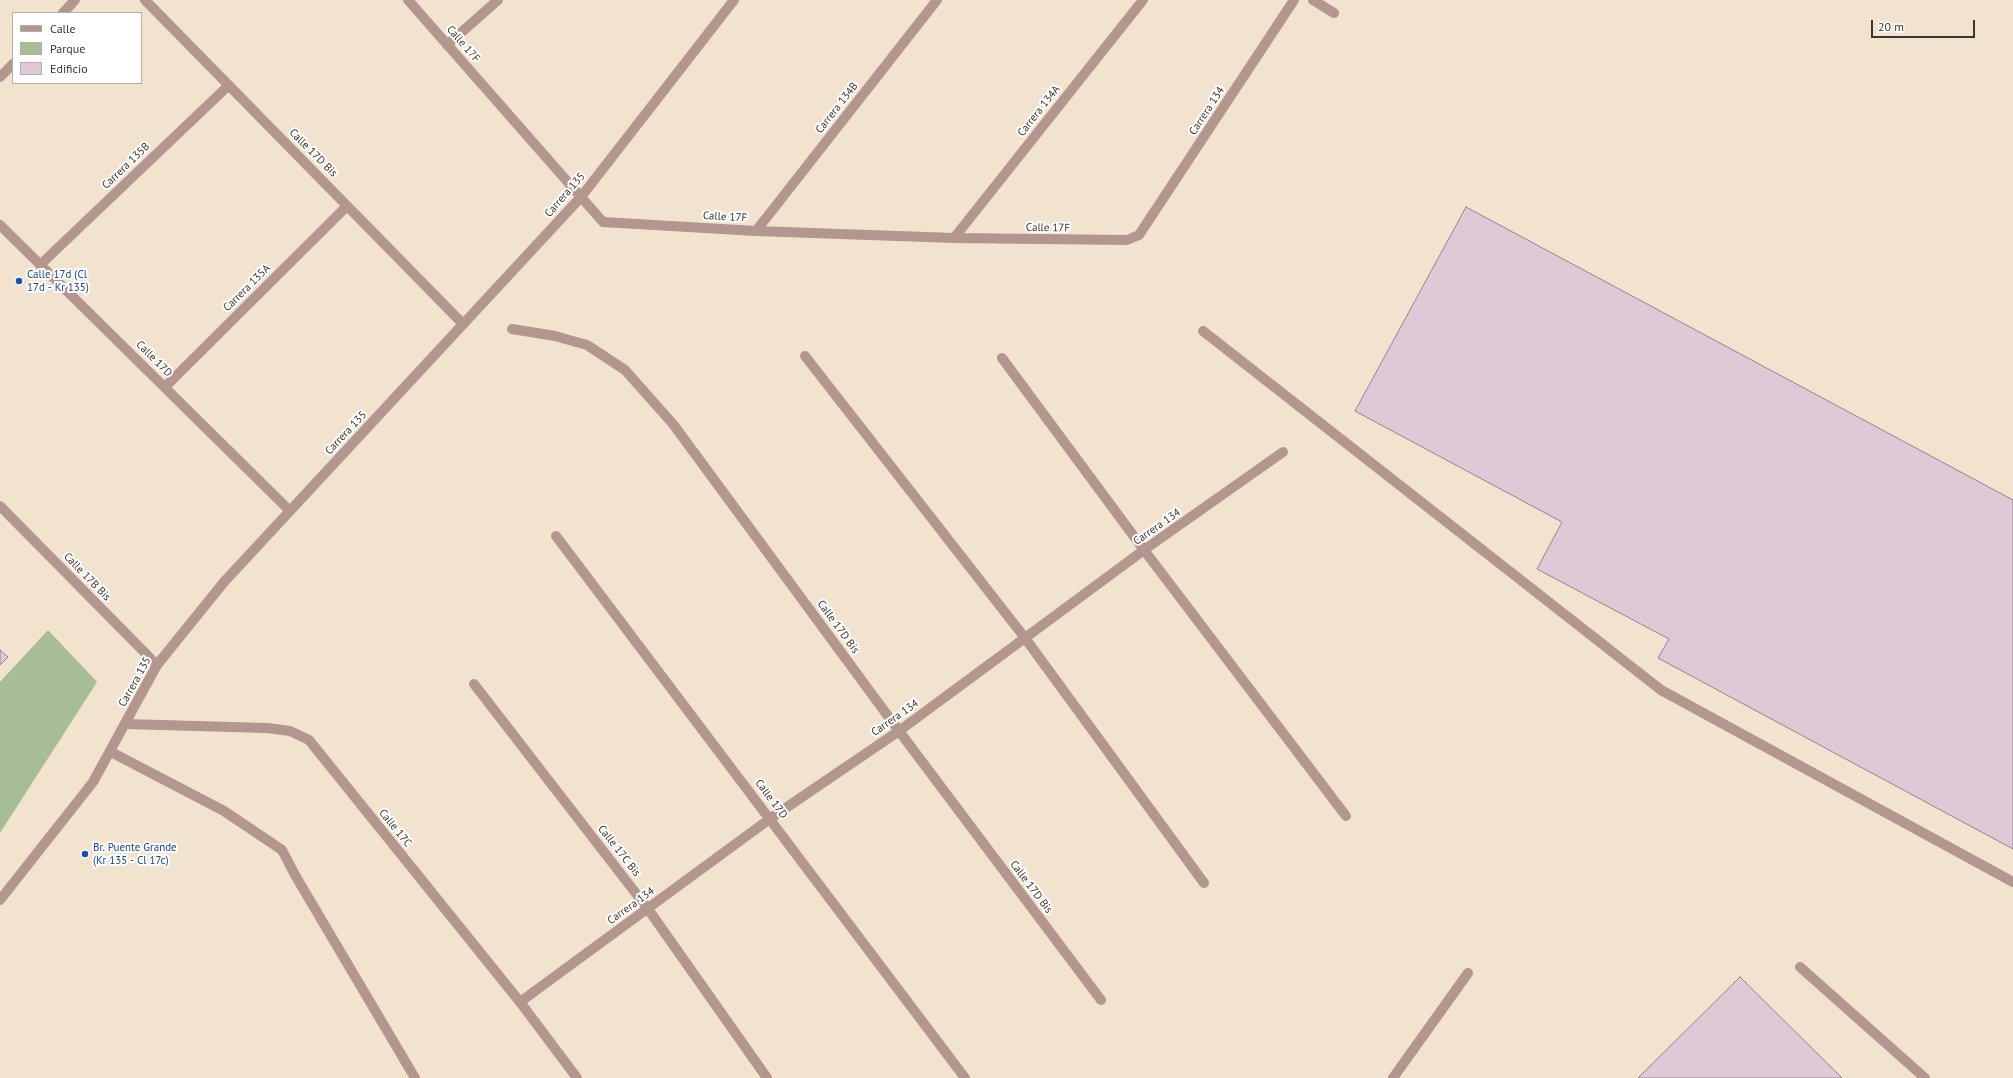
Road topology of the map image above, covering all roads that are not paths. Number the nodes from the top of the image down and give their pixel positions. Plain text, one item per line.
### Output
1 (75, 0) edge
2 (145, 0) edge
3 (408, 0) edge
4 (498, 0) edge
5 (734, 0) edge
6 (937, 0) edge
7 (1143, 0) edge
8 (1294, 0) edge
9 (1313, 0) edge
10 (64, 12) edge
11 (1334, 13) dead end
12 (447, 45) junction
13 (12, 65) edge
14 (0, 77) edge
15 (229, 85) junction
16 (581, 197) junction
17 (347, 206) junction
18 (0, 225) edge
19 (756, 231) junction
20 (1140, 235) joint
21 (954, 238) junction
22 (40, 265) junction
23 (463, 324) junction
24 (512, 329) dead end
25 (1203, 332) dead end
26 (805, 356) dead end
27 (1002, 358) dead end
28 (165, 387) junction
29 (1283, 452) dead end
30 (0, 506) edge
31 (290, 511) junction
32 (556, 536) dead end
33 (1144, 550) junction
34 (1025, 638) junction
35 (156, 665) junction
36 (474, 684) dead end
37 (125, 724) junction
38 (899, 731) junction
39 (111, 752) junction
40 (1346, 816) dead end
41 (771, 818) junction
42 (2013, 882) edge
43 (1204, 883) dead end
44 (0, 900) edge
45 (648, 909) junction
46 (1800, 967) dead end
47 (1468, 973) dead end
48 (1101, 1000) dead end
49 (520, 1002) junction
50 (415, 1078) edge
51 (577, 1078) edge
52 (767, 1078) edge
53 (965, 1078) edge
54 (1393, 1078) edge
55 (1925, 1078) edge

1 - 10 street
2 - 15 street, Calle 17D Bis
3 - 12 street, Calle 17F
4 - 12 street
5 - 16 street, Carrera 135
6 - 19 street, Carrera 134B
7 - 21 street, Carrera 134A
8 - 20 street, Carrera 134
9 - 11 street
12 - 16 street, Calle 17F
13 - 14 street
15 - 17 street, Calle 17D Bis
15 - 22 street, Carrera 135B
16 - 19 street, Calle 17F
16 - 23 street, Carrera 135
17 - 23 street, Calle 17D Bis
17 - 28 street, Carrera 135A
18 - 22 street, Calle 17D
19 - 21 street, Calle 17F
20 - 21 street, Calle 17F
22 - 28 street, Calle 17D
23 - 31 street, Carrera 135
24 - 38 street, Calle 17D Bis
25 - 42 street
26 - 34 street
27 - 33 street
28 - 31 street, Calle 17D
29 - 33 street, Carrera 134
30 - 35 street, Calle 17B Bis
31 - 35 street, Carrera 135
32 - 41 street, Calle 17D
33 - 34 street, Carrera 134
33 - 40 street
34 - 38 street, Carrera 134
34 - 43 street
35 - 37 street, Carrera 135
36 - 45 street, Calle 17C Bis
37 - 39 street, Carrera 135
37 - 49 street, Calle 17C
38 - 41 street, Carrera 134
38 - 48 street, Calle 17D Bis
39 - 44 street, Carrera 135
39 - 50 street
41 - 45 street, Carrera 134
41 - 53 street, Calle 17D
45 - 49 street, Carrera 134
45 - 52 street, Calle 17C Bis
46 - 55 street
47 - 54 street
49 - 51 street, Calle 17C

